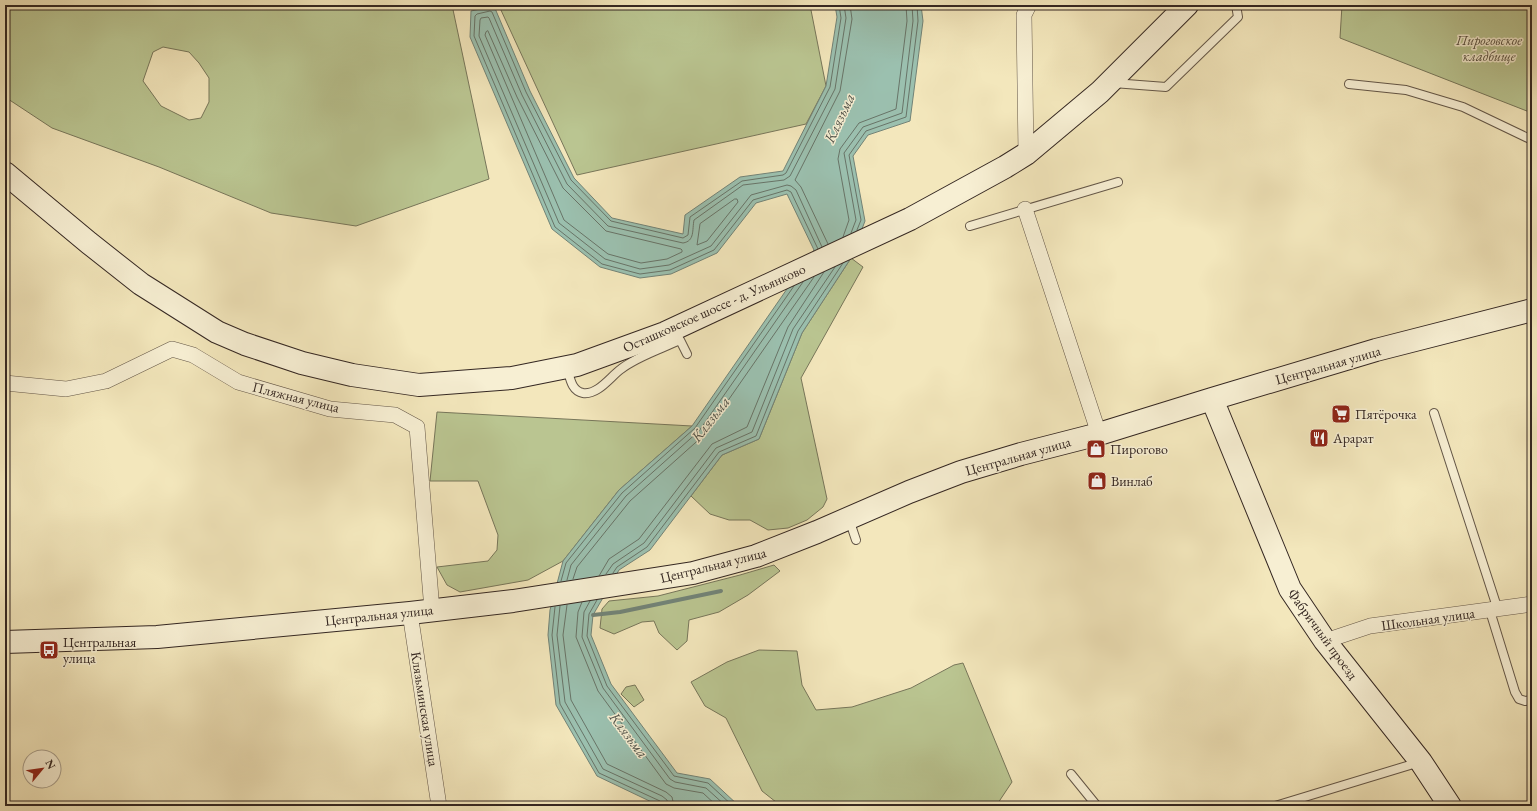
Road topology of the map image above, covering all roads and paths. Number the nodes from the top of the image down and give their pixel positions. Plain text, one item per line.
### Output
1 (1029, 5) edge
2 (1236, 5) edge
3 (1185, 6) edge
4 (1110, 82) junction
5 (1349, 84) dead end
6 (1532, 140) edge
7 (1026, 154) junction
8 (5, 173) edge
9 (1118, 182) dead end
10 (1025, 210) junction
11 (970, 226) dead end
12 (1532, 310) edge
13 (686, 354) dead end
14 (566, 367) junction
15 (5, 382) edge
16 (1212, 399) junction
17 (1434, 413) dead end
18 (1099, 434) junction
19 (848, 518) junction
20 (856, 540) dead end
21 (1532, 604) edge
22 (432, 610) junction
23 (1494, 610) junction
24 (410, 613) junction
25 (1325, 641) junction
26 (5, 642) edge
27 (1532, 700) edge
28 (1421, 762) junction
29 (1071, 774) dead end
30 (440, 806) edge
31 (1097, 806) edge
32 (1275, 806) edge
33 (1450, 806) edge

1 - 7 street
2 - 4 lane
3 - 4 street, Осташковское шоссе - д. Ульянково
4 - 7 street, Осташковское шоссе - д. Ульянково
5 - 6 lane
7 - 14 street, Осташковское шоссе - д. Ульянково
8 - 14 street, Осташковское шоссе - д. Ульянково
9 - 10 lane
10 - 11 lane
10 - 18 street
12 - 16 street, Центральная улица
13 - 14 lane
15 - 22 street, Пляжная улица
16 - 18 street, Центральная улица
16 - 25 street, Фабричный проезд
17 - 23 lane
18 - 19 street, Центральная улица
19 - 20 lane
19 - 22 street, Центральная улица
21 - 23 street, Школьная улица
22 - 24 street, Центральная улица
23 - 25 street, Школьная улица
23 - 27 lane
24 - 26 street, Центральная улица
24 - 30 street, Клязьминская улица
25 - 28 street, Фабричный проезд
28 - 32 lane
28 - 33 street, Фабричный проезд
29 - 31 lane

